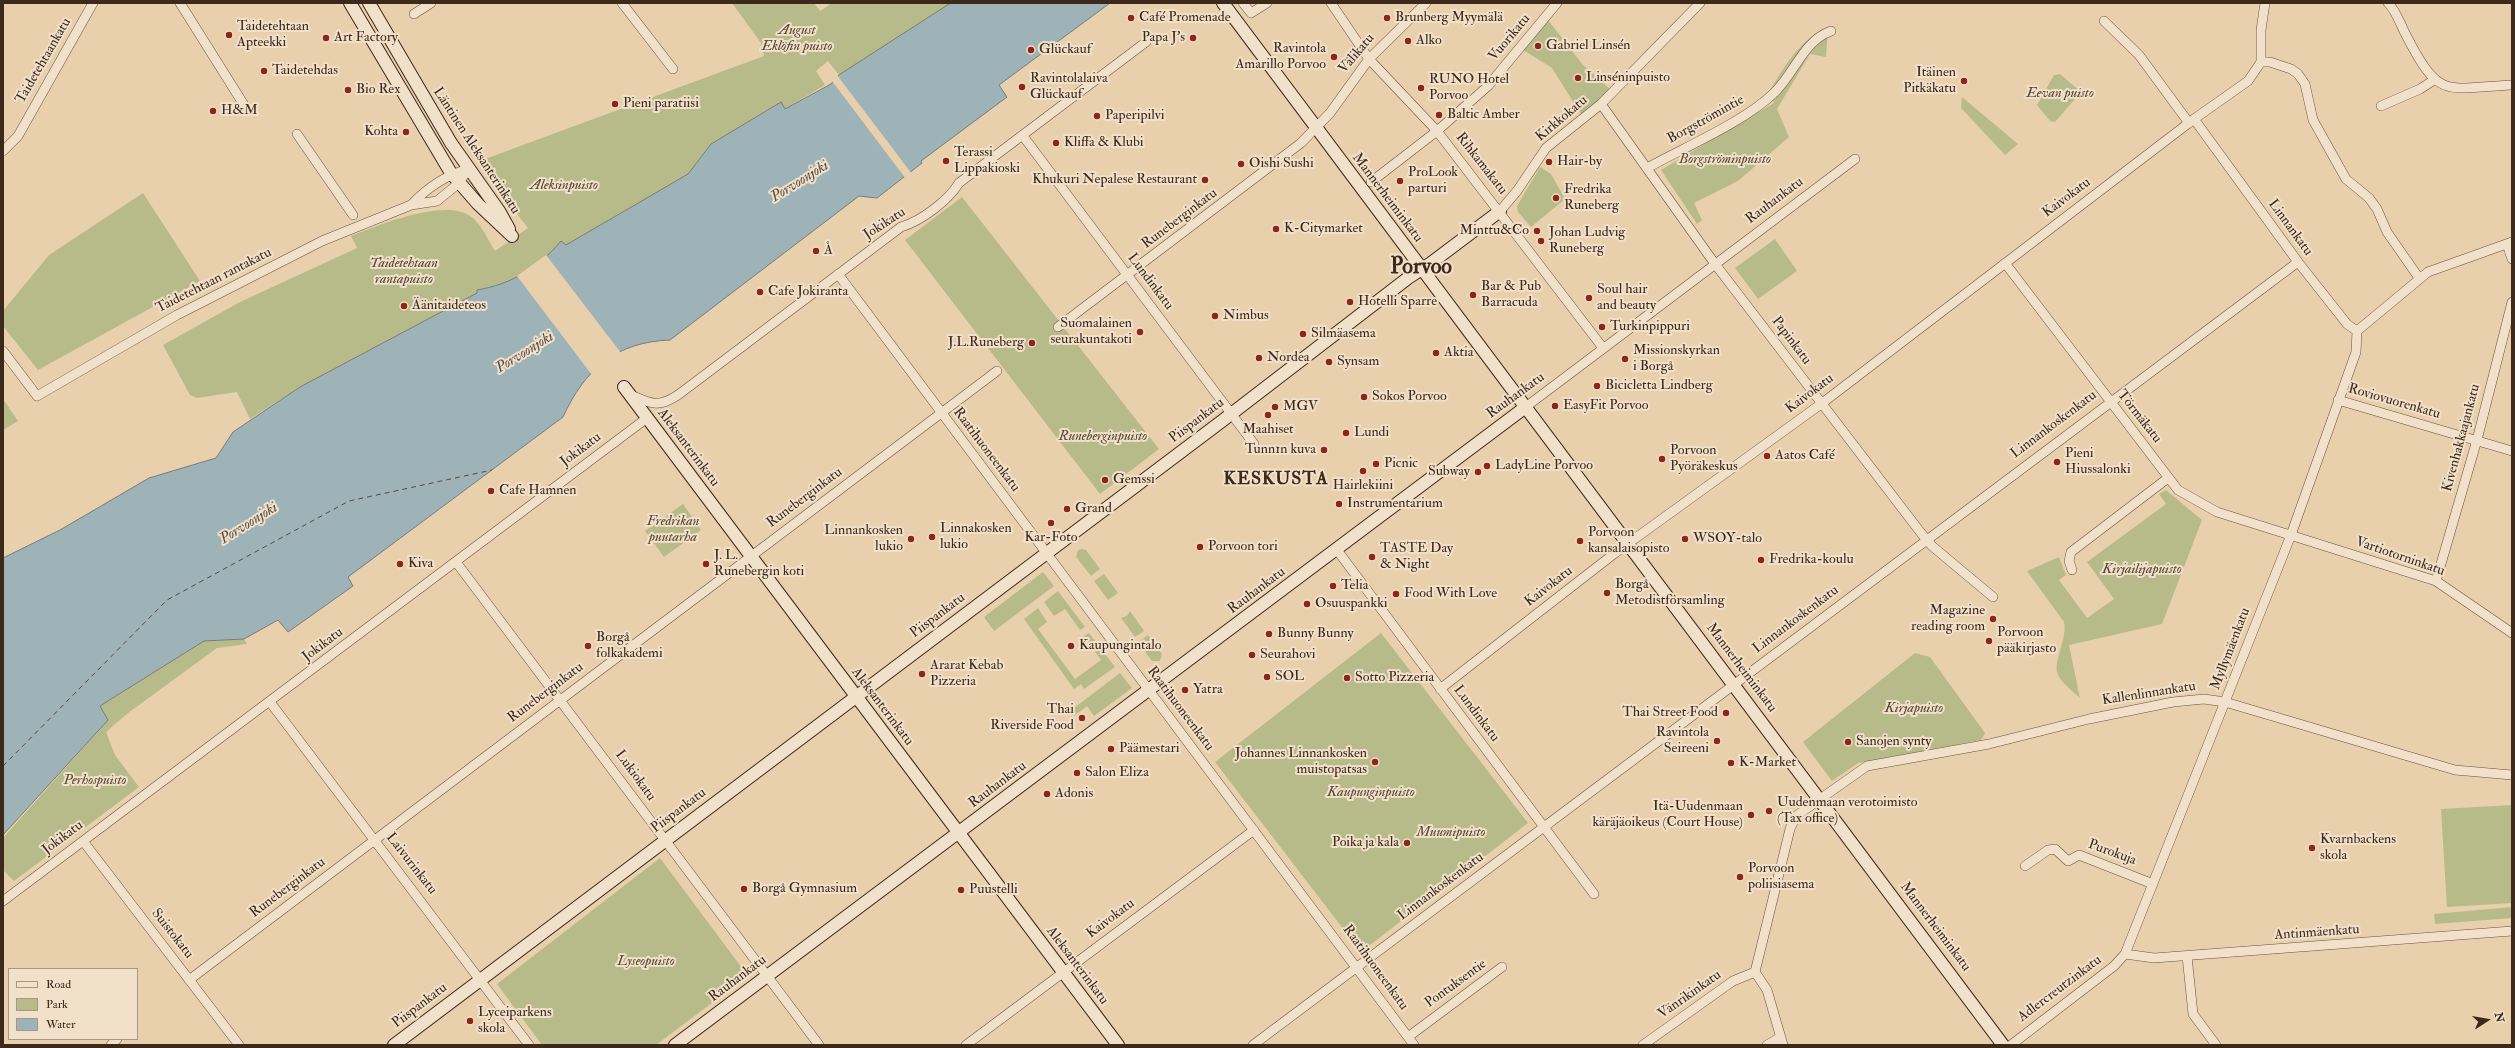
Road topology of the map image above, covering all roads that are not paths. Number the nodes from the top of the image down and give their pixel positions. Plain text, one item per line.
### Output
1 (93, 3) edge
2 (180, 3) edge
3 (350, 3) edge
4 (369, 3) edge
5 (430, 3) edge
6 (622, 3) edge
7 (1223, 3) edge
8 (1243, 3) edge
9 (1267, 3) edge
10 (1331, 3) edge
11 (1426, 3) edge
12 (1558, 3) edge
13 (1700, 3) edge
14 (2265, 3) edge
15 (2390, 4) edge
16 (414, 14) dead end
17 (2104, 21) dead end
18 (1831, 31) dead end
19 (1146, 42) dead end
20 (1369, 59) junction
21 (2261, 62) junction
22 (673, 69) dead end
23 (2434, 80) junction
24 (2512, 85) edge
25 (244, 104) dead end
26 (1601, 104) junction
27 (2381, 106) dead end
28 (2191, 121) junction
29 (1316, 130) junction
30 (1437, 131) junction
31 (297, 134) dead end
32 (1023, 136) junction
33 (3, 151) edge
34 (1855, 159) dead end
35 (1647, 168) junction
36 (468, 169) junction
37 (451, 173) junction
38 (1371, 182) dead end
39 (459, 183) junction
40 (411, 205) junction
41 (1500, 211) junction
42 (353, 215) dead end
43 (2510, 243) edge
44 (2512, 259) edge
45 (2298, 262) junction
46 (2005, 263) junction
47 (1715, 264) junction
48 (1422, 268) junction
49 (838, 274) junction
50 (1128, 276) junction
51 (2419, 278) junction
52 (2512, 302) edge
53 (1058, 327) dead end
54 (2357, 331) junction
55 (1603, 348) junction
56 (3, 351) edge
57 (997, 371) dead end
58 (627, 391) joint
59 (2338, 400) junction
60 (2109, 402) junction
61 (1821, 404) junction
62 (1527, 406) junction
63 (941, 413) junction
64 (1232, 414) junction
65 (647, 418) junction
66 (2477, 440) junction
67 (1254, 444) dead end
68 (2512, 451) edge
69 (2168, 478) junction
70 (2291, 535) junction
71 (1926, 539) junction
72 (1629, 544) junction
73 (1337, 550) junction
74 (1046, 554) junction
75 (750, 557) junction
76 (456, 562) junction
77 (2072, 570) dead end
78 (2436, 581) junction
79 (1993, 597) dead end
80 (2512, 633) edge
81 (1733, 684) junction
82 (1440, 689) junction
83 (1149, 690) junction
84 (855, 696) junction
85 (561, 699) junction
86 (270, 702) junction
87 (2225, 702) junction
88 (2512, 775) edge
89 (1819, 799) junction
90 (1544, 827) junction
91 (1254, 830) junction
92 (959, 833) junction
93 (375, 840) junction
94 (665, 840) junction
95 (83, 841) junction
96 (2025, 866) dead end
97 (2153, 884) junction
98 (1594, 894) dead end
99 (3, 901) edge
100 (2512, 930) edge
101 (2125, 954) junction
102 (2187, 956) junction
103 (1357, 967) junction
104 (1502, 967) dead end
105 (1063, 972) junction
106 (1755, 972) junction
107 (767, 977) junction
108 (480, 979) junction
109 (189, 980) junction
110 (1411, 1041) edge
111 (1782, 1041) edge
112 (239, 1045) edge
113 (394, 1045) edge
114 (529, 1045) edge
115 (675, 1045) edge
116 (819, 1045) edge
117 (966, 1045) edge
118 (1118, 1045) edge
119 (1253, 1045) edge
120 (1643, 1045) edge
121 (1767, 1045) edge
122 (2003, 1045) edge
123 (2011, 1045) edge
124 (2216, 1045) edge

1 - 33 street, Taidetehtaankatu
2 - 25 street
3 - 37 main road, Läntinen Aleksanterinkatu
4 - 36 main road, Läntinen Aleksanterinkatu
5 - 16 street
6 - 22 street
7 - 29 main road, Mannerheiminkatu
8 - 9 street
10 - 20 street, Rihkamakatu
11 - 20 street, Välikatu
12 - 30 street, Vuorikatu
13 - 26 street, Kirkkokatu
14 - 21 street
15 - 23 street
17 - 28 street, Linnankatu
18 - 35 street, Borgströmintie
19 - 32 street, Jokikatu
20 - 29 street, Välikatu
20 - 30 street, Rihkamakatu
21 - 28 street, Kaivokatu
21 - 51 street
23 - 24 street
23 - 27 street
26 - 35 street, Papinkatu
26 - 41 street, Kirkkokatu
28 - 45 street, Linnankatu
28 - 46 street, Kaivokatu
29 - 48 main road, Mannerheiminkatu
29 - 50 street, Runeberginkatu
30 - 38 street, Vuorikatu
30 - 41 street, Rihkamakatu
31 - 42 street
32 - 49 street, Jokikatu
32 - 50 street, Lundinkatu
34 - 47 street, Rauhankatu
35 - 47 street, Papinkatu
36 - 37 street, Taidetehtaan rantakatu
36 - 39 street, Taidetehtaan rantakatu
36 - 39 main road, Läntinen Aleksanterinkatu
37 - 39 main road, Läntinen Aleksanterinkatu
37 - 40 street, Taidetehtaan rantakatu
39 - 40 street, Taidetehtaan rantakatu
40 - 56 street, Taidetehtaan rantakatu
41 - 48 main road, Piispankatu
41 - 55 street, Rihkamakatu
43 - 44 street
43 - 51 street
45 - 54 street, Linnankatu
45 - 60 street, Linnankoskenkatu
46 - 60 street, Törmäkatu
46 - 61 street, Kaivokatu
47 - 55 street, Rauhankatu
47 - 61 street, Papinkatu
48 - 62 main road, Mannerheiminkatu
48 - 64 main road, Piispankatu
49 - 58 street, Jokikatu
49 - 63 street, Raatihuoneenkatu
50 - 53 street, Runeberginkatu
50 - 64 street, Lundinkatu
51 - 54 street
52 - 66 street, Kivenhakkaajankatu
54 - 59 street, Myllymäenkatu
55 - 62 street, Rauhankatu
57 - 63 street, Runeberginkatu
58 - 65 main road, Aleksanterinkatu
59 - 66 street, Roviovuorenkatu
59 - 70 street, Myllymäenkatu
60 - 69 street, Törmäkatu
60 - 71 street, Linnankoskenkatu
61 - 71 street, Papinkatu
61 - 72 street, Kaivokatu
62 - 72 main road, Mannerheiminkatu
62 - 73 main road, Rauhankatu
63 - 74 street, Raatihuoneenkatu
63 - 75 street, Runeberginkatu
64 - 67 street, Lundinkatu
64 - 74 main road, Piispankatu
65 - 75 main road, Aleksanterinkatu
65 - 76 street, Jokikatu
66 - 68 street, Roviovuorenkatu
66 - 78 street, Kivenhakkaajankatu
69 - 70 street, Törmäkatu
69 - 77 street
70 - 78 street, Vartiotorninkatu
70 - 87 street, Myllymäenkatu
71 - 79 street, Papinkatu
71 - 81 street, Linnankoskenkatu
72 - 81 main road, Mannerheiminkatu
72 - 82 street, Kaivokatu
73 - 82 street, Lundinkatu
73 - 83 main road, Rauhankatu
74 - 83 street, Raatihuoneenkatu
74 - 84 main road, Piispankatu
75 - 84 main road, Aleksanterinkatu
75 - 85 street, Runeberginkatu
76 - 85 street, Lukiokatu
76 - 86 street, Jokikatu
78 - 80 street, Vartiotorninkatu
81 - 89 main road, Mannerheiminkatu
81 - 90 street, Linnankoskenkatu
82 - 90 street, Lundinkatu
83 - 91 street, Raatihuoneenkatu
83 - 92 main road, Rauhankatu
84 - 92 main road, Aleksanterinkatu
84 - 94 main road, Piispankatu
85 - 93 street, Runeberginkatu
85 - 94 street, Lukiokatu
86 - 93 street, Laivurinkatu
86 - 95 street, Jokikatu
87 - 88 street, Kallenlinnankatu
87 - 89 street, Kallenlinnankatu
87 - 97 street, Myllymäenkatu
89 - 106 street, Kallenlinnankatu
89 - 122 main road, Mannerheiminkatu
90 - 98 street, Lundinkatu
90 - 103 street, Linnankoskenkatu
91 - 103 street, Raatihuoneenkatu
91 - 105 street, Kaivokatu
92 - 105 main road, Aleksanterinkatu
92 - 107 main road, Rauhankatu
93 - 108 street, Laivurinkatu
93 - 109 street, Runeberginkatu
94 - 107 street, Lukiokatu
94 - 108 main road, Piispankatu
95 - 99 street, Jokikatu
95 - 109 street, Suistokatu
96 - 97 street, Purokuja
97 - 101 street, Myllymäenkatu
100 - 102 street, Antinmäenkatu
101 - 102 street, Antinmäenkatu
101 - 123 street, Adlercreutzinkatu
102 - 124 street
103 - 110 street, Raatihuoneenkatu
103 - 119 street, Linnankoskenkatu
104 - 110 street, Pontuksentie
105 - 117 street, Kaivokatu
105 - 118 main road, Aleksanterinkatu
106 - 111 street
106 - 120 street, Vänrikinkatu
107 - 115 main road, Rauhankatu
107 - 116 street, Lukiokatu
108 - 113 main road, Piispankatu
108 - 114 street, Laivurinkatu
109 - 112 street, Suistokatu
111 - 121 street

